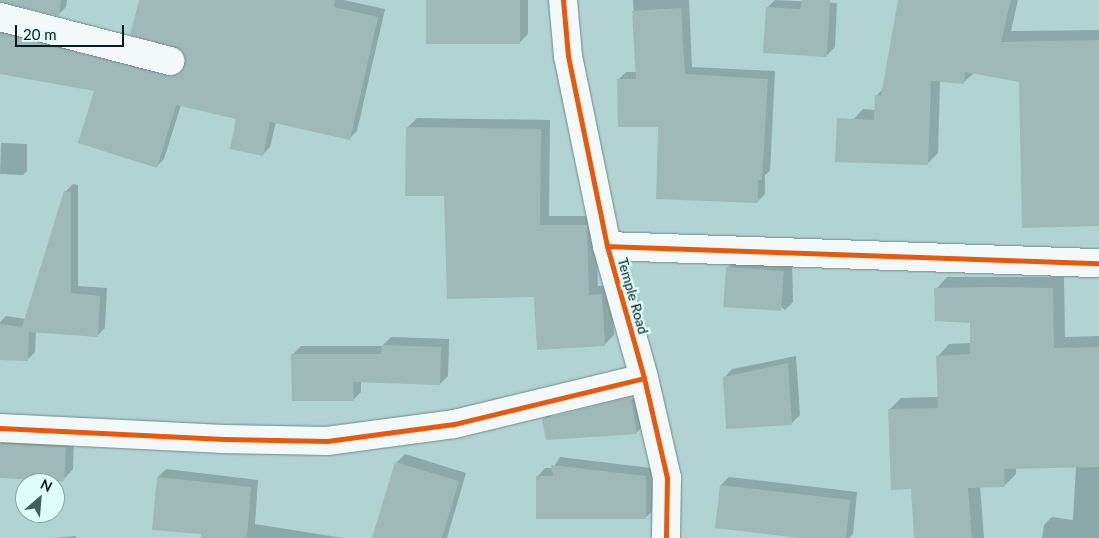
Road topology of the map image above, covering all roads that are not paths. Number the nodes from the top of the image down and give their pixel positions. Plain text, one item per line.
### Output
1 (563, 0) edge
2 (0, 17) edge
3 (170, 61) dead end
4 (607, 246) junction
5 (1099, 263) edge
6 (644, 378) junction
7 (0, 428) edge
8 (666, 538) edge

1 - 4 street, Temple Road
2 - 3 street
4 - 5 street
4 - 6 street, Temple Road
6 - 7 street
6 - 8 street, Temple Road

